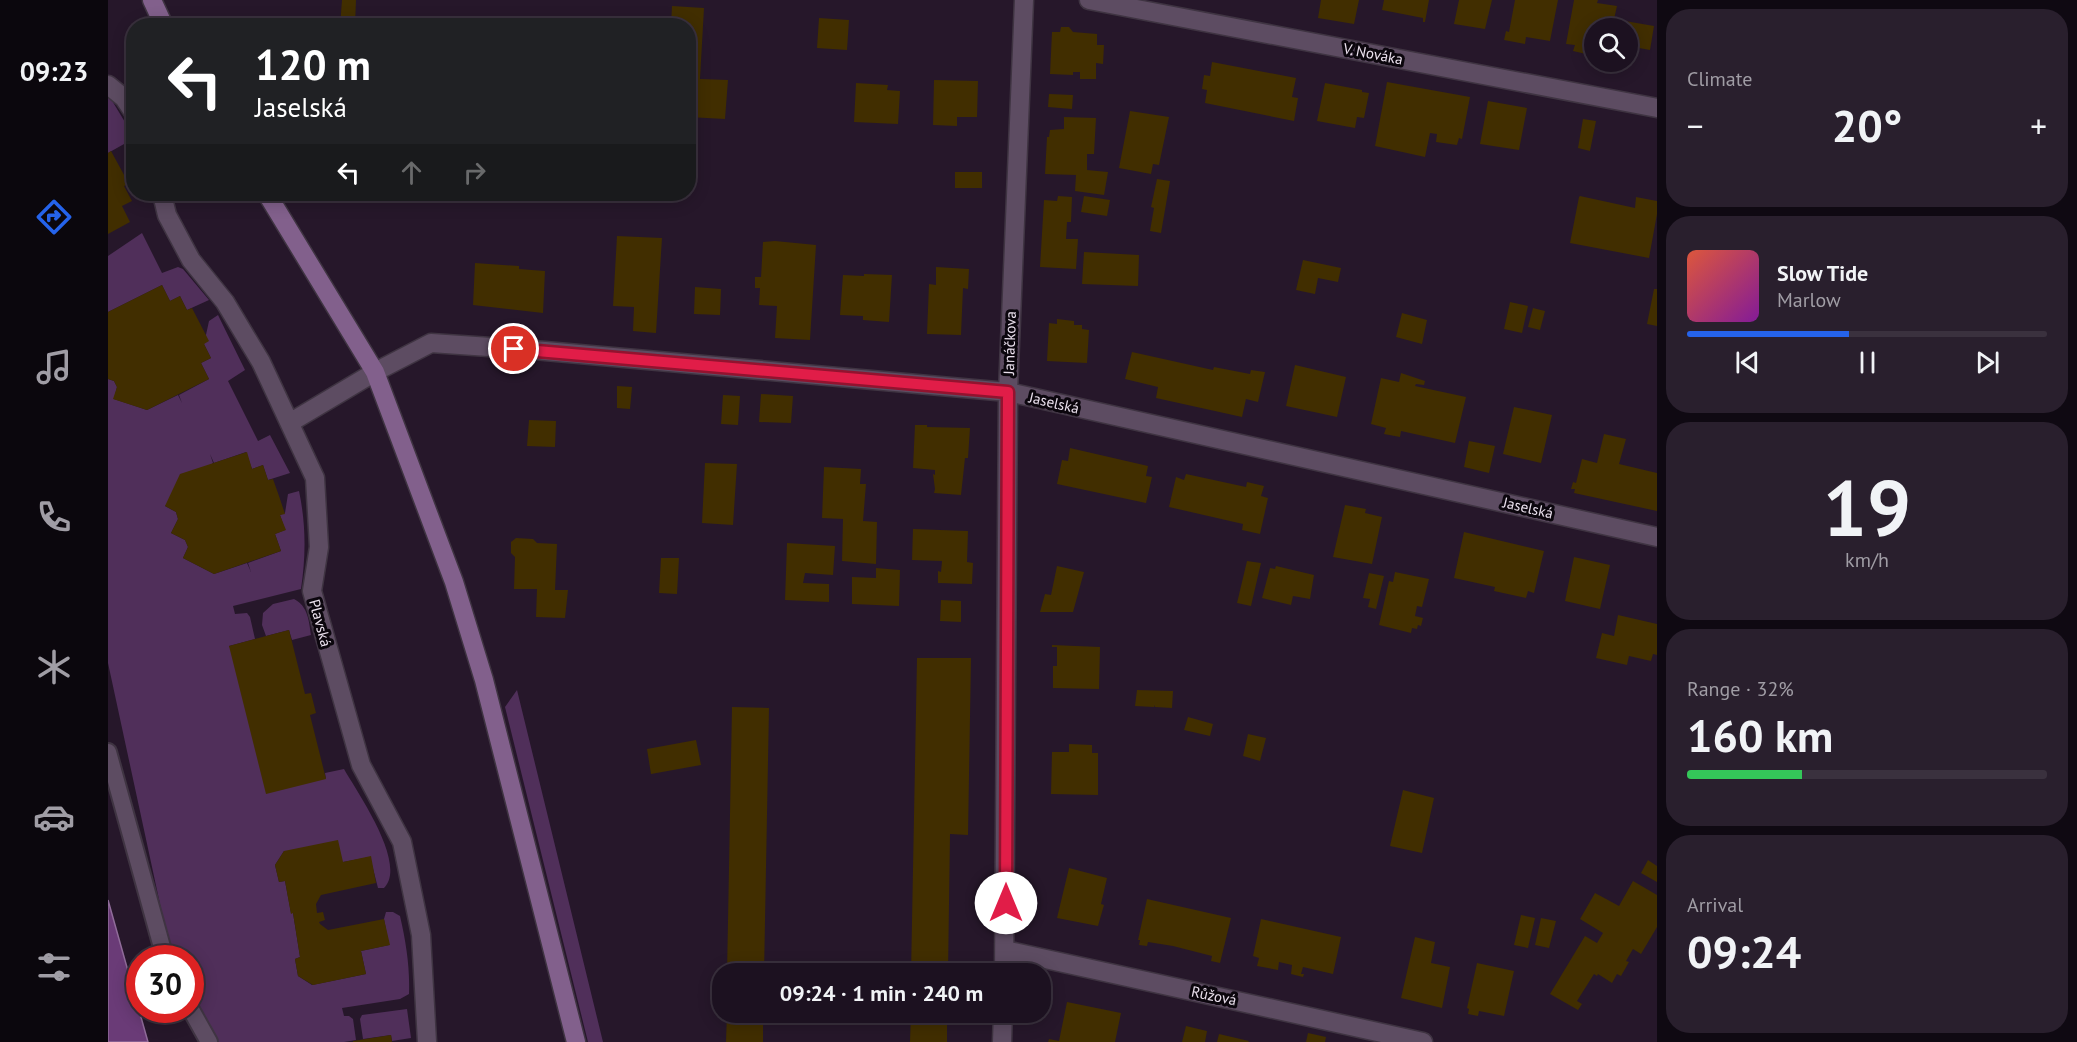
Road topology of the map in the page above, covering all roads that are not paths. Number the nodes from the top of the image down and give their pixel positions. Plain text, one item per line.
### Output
1 (152, 0) edge
2 (1024, 0) edge
3 (1089, 0) edge
4 (160, 18) edge
5 (108, 85) edge
6 (126, 101) edge
7 (1657, 108) edge
8 (164, 201) edge
9 (271, 201) edge
10 (375, 372) junction
11 (1008, 392) junction
12 (291, 422) junction
13 (1657, 537) edge
14 (108, 752) edge
15 (161, 945) edge
16 (1005, 950) junction
17 (1005, 963) edge
18 (198, 1023) edge
19 (1003, 1023) edge
20 (209, 1042) edge
21 (427, 1042) edge
22 (576, 1042) edge
23 (1002, 1042) edge
24 (1423, 1042) edge

1 - 4 street
2 - 11 street, Janáčkova
3 - 7 street, V. Nováka
5 - 6 street
8 - 12 street, Plavská
9 - 10 street
10 - 11 street, Jaselská
10 - 12 street, Jaselská
10 - 22 street
11 - 13 street, Jaselská
11 - 16 street, Janáčkova
12 - 21 street, Plavská
14 - 15 lane
16 - 17 street, Janáčkova
16 - 24 street, Růžová
18 - 20 lane
19 - 23 street

